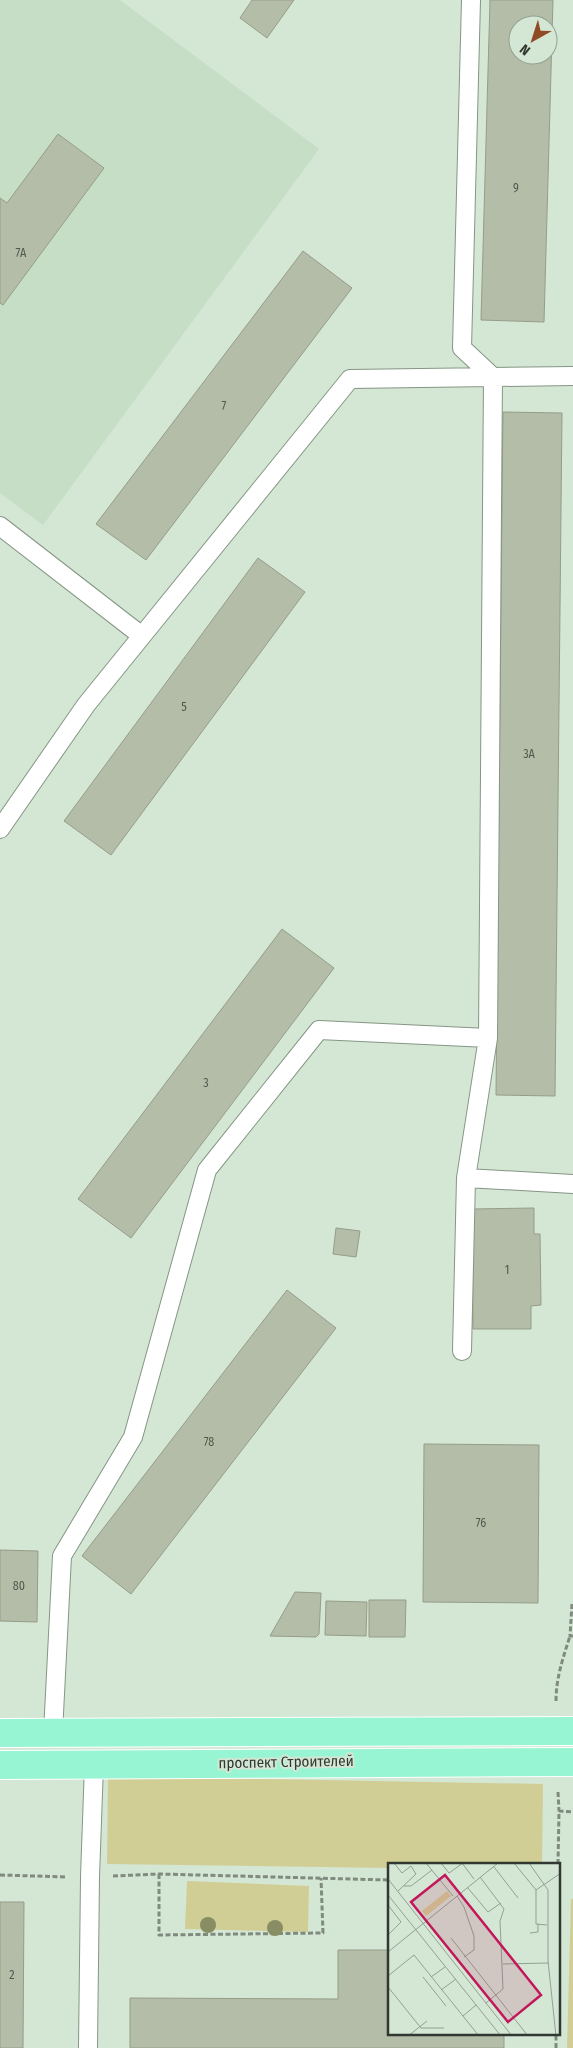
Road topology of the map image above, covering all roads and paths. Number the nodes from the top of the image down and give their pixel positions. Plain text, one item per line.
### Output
1 (471, 0) edge
2 (573, 376) edge
3 (493, 377) junction
4 (0, 526) edge
5 (142, 636) junction
6 (0, 829) edge
7 (488, 1038) junction
8 (466, 1178) junction
9 (573, 1184) edge
10 (462, 1351) dead end
11 (572, 1604) edge
12 (573, 1636) edge
13 (573, 1731) edge
14 (0, 1733) edge
15 (53, 1733) junction
16 (573, 1762) edge
17 (94, 1764) junction
18 (0, 1765) edge
19 (573, 1812) edge
20 (558, 1863) edge
21 (159, 1874) junction
22 (0, 1875) edge
23 (90, 1877) junction
24 (321, 1878) junction
25 (388, 1880) edge
26 (88, 2048) edge

1 - 3 lane
2 - 3 lane
3 - 5 lane
3 - 7 lane
4 - 5 lane
5 - 6 lane
7 - 8 lane
7 - 15 lane
8 - 9 lane
8 - 10 lane
11 - 12 path
13 - 15 main road, проспект Строителей
14 - 15 main road, проспект Строителей
16 - 17 main road, проспект Строителей
17 - 18 main road, проспект Строителей
17 - 23 lane
19 - 20 path
21 - 23 path
21 - 24 path
21 - 24 path
22 - 23 path
23 - 26 lane
24 - 25 path

